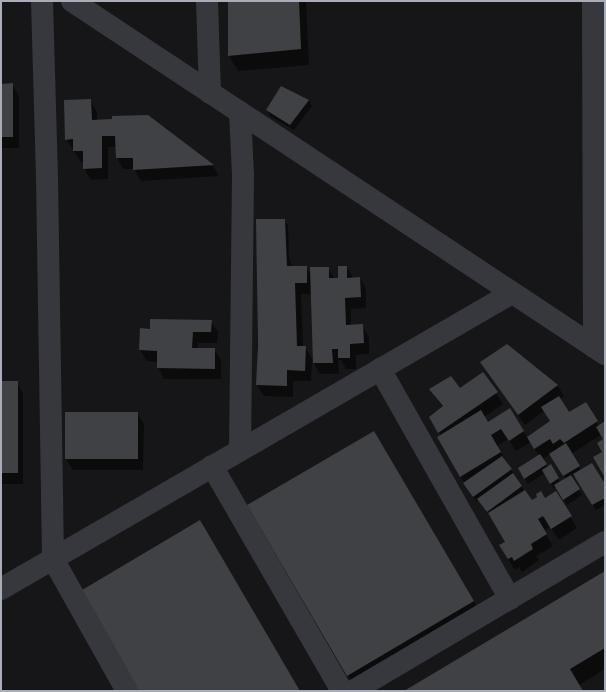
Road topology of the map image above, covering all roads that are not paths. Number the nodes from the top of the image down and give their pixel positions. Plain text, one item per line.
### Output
1 (42, 1) edge
2 (72, 1) edge
3 (208, 1) edge
4 (597, 2) edge
5 (210, 93) junction
6 (240, 112) junction
7 (599, 192) edge
8 (512, 293) junction
9 (601, 349) edge
10 (380, 369) junction
11 (240, 450) junction
12 (212, 466) junction
13 (605, 542) edge
14 (53, 559) junction
15 (1, 589) edge
16 (510, 599) junction
17 (127, 691) edge
18 (342, 691) edge
19 (353, 691) edge

1 - 14 street
2 - 5 street
3 - 5 street
4 - 7 street
5 - 6 street
6 - 8 street
6 - 11 street
7 - 9 street
8 - 9 street
8 - 10 street
10 - 11 street
10 - 16 street
11 - 12 street
12 - 14 street
12 - 18 street
13 - 16 street
14 - 15 street
14 - 17 street
16 - 19 street

